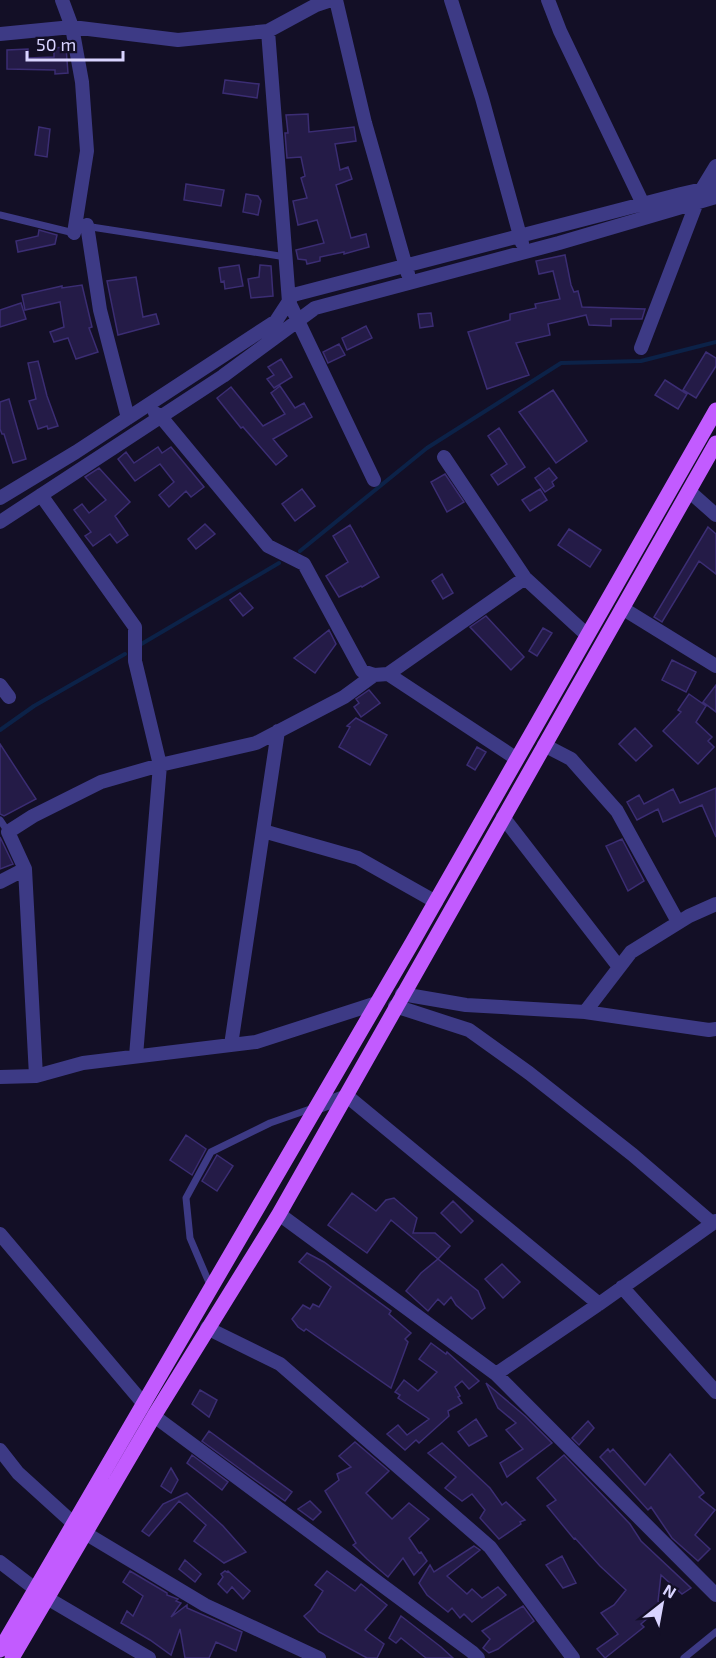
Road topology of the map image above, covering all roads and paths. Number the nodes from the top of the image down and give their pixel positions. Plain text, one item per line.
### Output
1 (62, 0) edge
2 (331, 0) edge
3 (336, 0) edge
4 (451, 0) edge
5 (548, 0) edge
6 (315, 2) edge
7 (72, 27) junction
8 (268, 31) junction
9 (0, 34) edge
10 (716, 166) edge
11 (705, 193) edge
12 (716, 197) edge
13 (643, 204) junction
14 (0, 215) edge
15 (87, 225) junction
16 (74, 233) junction
17 (520, 236) junction
18 (525, 252) junction
19 (286, 257) junction
20 (406, 265) junction
21 (411, 282) junction
22 (289, 302) junction
23 (297, 321) junction
24 (641, 348) dead end
25 (145, 407) junction
26 (716, 410) edge
27 (161, 417) junction
28 (128, 418) junction
29 (716, 443) edge
30 (444, 457) dead end
31 (374, 480) dead end
32 (690, 492) junction
33 (1, 494) edge
34 (41, 495) junction
35 (12, 514) junction
36 (716, 515) edge
37 (0, 522) edge
38 (525, 578) junction
39 (622, 608) junction
40 (587, 635) junction
41 (716, 666) edge
42 (381, 674) junction
43 (0, 685) edge
44 (9, 697) dead end
45 (278, 731) junction
46 (544, 745) junction
47 (517, 759) junction
48 (160, 765) junction
49 (503, 817) junction
50 (0, 820) edge
51 (263, 831) junction
52 (8, 832) junction
53 (25, 869) junction
54 (0, 882) edge
55 (436, 902) junction
56 (716, 904) edge
57 (678, 922) junction
58 (619, 967) junction
59 (399, 1000) junction
60 (377, 1003) junction
61 (585, 1012) junction
62 (716, 1029) edge
63 (231, 1045) junction
64 (136, 1056) junction
65 (36, 1076) junction
66 (0, 1077) edge
67 (347, 1096) junction
68 (316, 1107) junction
69 (279, 1214) junction
70 (714, 1222) edge
71 (0, 1234) edge
72 (210, 1287) junction
73 (622, 1287) junction
74 (599, 1304) junction
75 (207, 1328) junction
76 (495, 1374) junction
77 (716, 1392) edge
78 (143, 1403) junction
79 (154, 1416) junction
80 (0, 1450) edge
81 (73, 1523) junction
82 (85, 1533) junction
83 (0, 1562) edge
84 (41, 1593) junction
85 (716, 1595) edge
86 (716, 1632) edge
87 (0, 1650) edge
88 (12, 1658) edge
89 (148, 1658) edge
90 (319, 1658) edge
91 (478, 1658) edge
92 (573, 1658) edge
93 (684, 1658) edge

1 - 7 street
2 - 6 street
3 - 20 street
4 - 17 street
5 - 13 street
6 - 8 street
7 - 8 street
7 - 9 street
7 - 16 street
8 - 19 street
10 - 11 street
11 - 12 street
11 - 13 street
11 - 18 street
11 - 24 street
13 - 17 street
14 - 16 lane
15 - 16 lane
15 - 19 lane
15 - 28 street
17 - 18 street
17 - 20 street
18 - 21 street
19 - 22 street
20 - 21 street
20 - 22 street
21 - 23 street
22 - 23 street
22 - 25 street
23 - 27 street
23 - 31 street
25 - 27 street
25 - 28 street
26 - 40 main road
27 - 34 street
27 - 42 street
28 - 33 street
29 - 32 main road
30 - 38 street
32 - 36 street
32 - 39 main road
33 - 35 street
34 - 35 street
34 - 48 street
35 - 37 street
38 - 40 street
38 - 42 street
39 - 41 street
39 - 46 main road
40 - 47 main road
42 - 45 street
42 - 47 street
43 - 44 street
45 - 48 street
45 - 51 street
46 - 49 main road
46 - 57 street
47 - 55 main road
48 - 52 street
48 - 64 street
49 - 58 street
49 - 59 main road
50 - 52 lane
51 - 55 street
51 - 63 street
52 - 53 street
53 - 54 street
53 - 65 street
55 - 60 main road
56 - 57 street
57 - 58 street
58 - 61 street
59 - 61 street
59 - 67 main road
59 - 70 street
60 - 63 street
60 - 68 main road
61 - 62 street
63 - 64 street
64 - 65 street
65 - 66 street
67 - 68 street
67 - 69 main road
67 - 74 street
68 - 72 main road
68 - 72 lane
69 - 75 main road
69 - 76 street
70 - 73 street
71 - 78 street
72 - 78 main road
73 - 74 street
73 - 77 street
74 - 76 street
75 - 79 main road
75 - 92 street
76 - 85 street
78 - 81 main road
79 - 82 main road
79 - 91 street
80 - 81 street
81 - 84 main road
82 - 84 main road
82 - 90 street
83 - 84 street
84 - 87 main road
84 - 88 main road
84 - 89 street
86 - 93 lane

